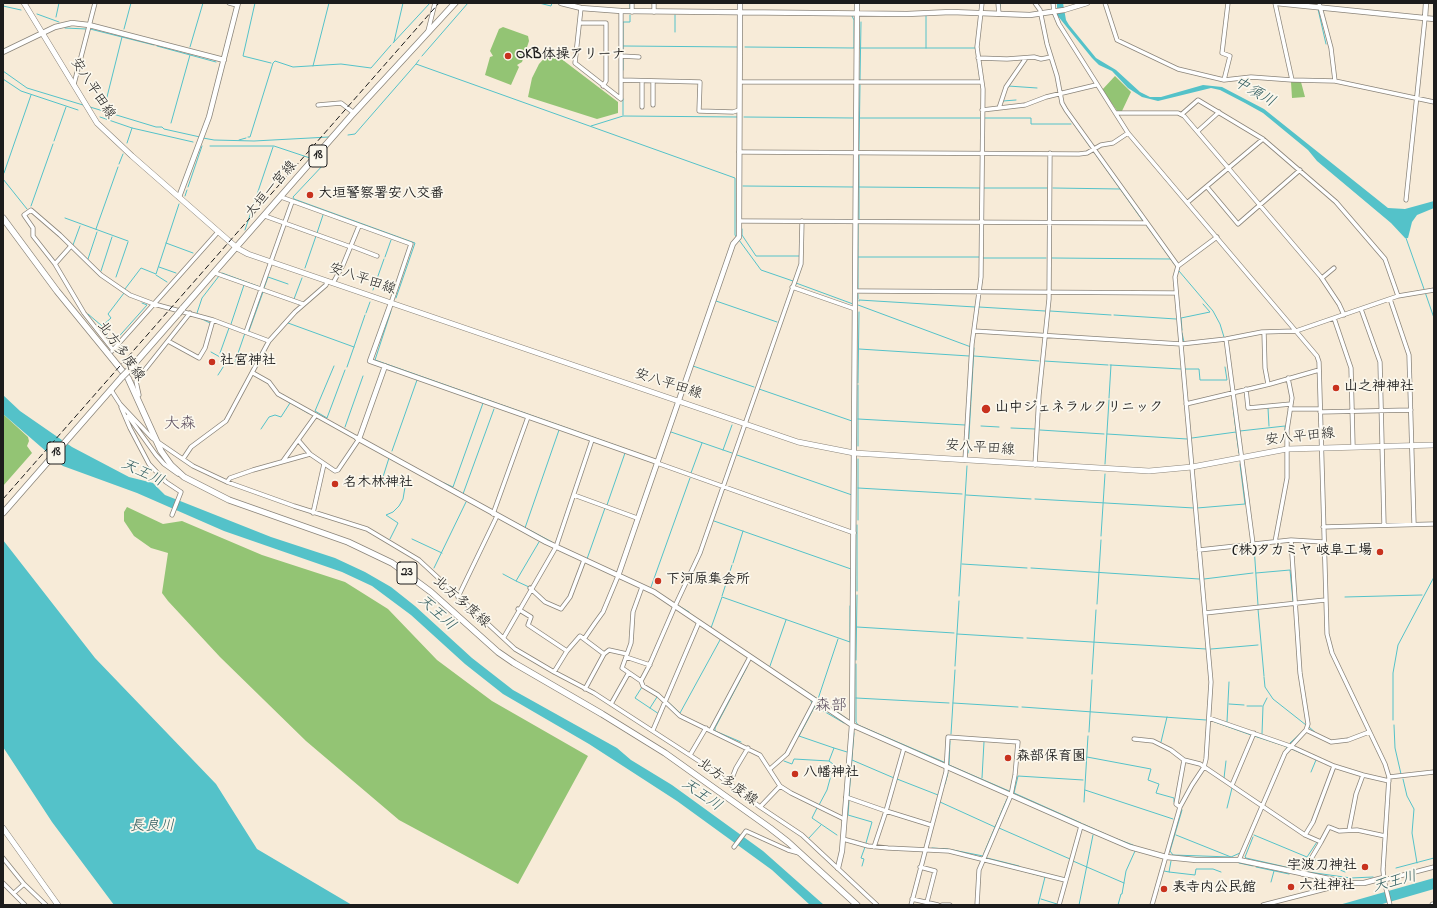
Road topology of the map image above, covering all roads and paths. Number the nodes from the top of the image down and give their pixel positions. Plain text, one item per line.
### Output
1 (24, 3) edge
2 (95, 3) edge
3 (229, 3) edge
4 (435, 3) edge
5 (455, 3) edge
6 (561, 3) edge
7 (590, 3) edge
8 (632, 3) edge
9 (654, 3) edge
10 (740, 3) edge
11 (858, 3) edge
12 (982, 3) edge
13 (998, 3) edge
14 (1035, 3) edge
15 (1053, 3) edge
16 (1087, 3) edge
17 (1105, 3) edge
18 (1228, 3) edge
19 (1276, 3) edge
20 (1426, 3) edge
21 (237, 4) edge
22 (1320, 5) edge
23 (581, 8) junction
24 (589, 9) junction
25 (621, 11) junction
26 (632, 12) junction
27 (654, 12) junction
28 (740, 12) junction
29 (1055, 12) junction
30 (857, 14) junction
31 (982, 14) junction
32 (999, 14) junction
33 (1041, 14) junction
34 (1425, 18) junction
35 (1434, 19) edge
36 (580, 23) junction
37 (89, 25) junction
38 (428, 32) junction
39 (42, 33) junction
40 (3, 52) edge
41 (621, 56) junction
42 (639, 57) dead end
43 (1051, 57) junction
44 (978, 58) junction
45 (1026, 58) junction
46 (224, 60) junction
47 (621, 80) junction
48 (1224, 80) junction
49 (1292, 80) junction
50 (642, 81) junction
51 (653, 81) junction
52 (1335, 81) junction
53 (740, 82) junction
54 (982, 82) junction
55 (857, 83) junction
56 (73, 85) junction
57 (1096, 85) junction
58 (603, 86) junction
59 (1061, 95) junction
60 (1417, 98) junction
61 (1434, 102) edge
62 (318, 105) dead end
63 (653, 105) dead end
64 (642, 107) dead end
65 (999, 108) junction
66 (739, 110) junction
67 (982, 110) junction
68 (1219, 112) junction
69 (354, 113) junction
70 (1116, 113) junction
71 (1182, 114) junction
72 (1198, 131) junction
73 (1128, 133) junction
74 (1263, 139) junction
75 (1094, 148) junction
76 (739, 152) junction
77 (857, 152) junction
78 (982, 153) junction
79 (1050, 153) junction
80 (1228, 168) junction
81 (1300, 170) junction
82 (1207, 187) junction
83 (179, 197) junction
84 (281, 197) junction
85 (1406, 200) dead end
86 (292, 202) junction
87 (1188, 202) junction
88 (1259, 205) junction
89 (265, 216) junction
90 (3, 218) edge
91 (739, 221) junction
92 (802, 221) junction
93 (856, 222) junction
94 (981, 222) junction
95 (285, 223) junction
96 (1050, 223) junction
97 (1147, 223) junction
98 (359, 226) junction
99 (218, 232) junction
100 (1217, 237) junction
101 (71, 246) junction
102 (351, 246) junction
103 (237, 248) junction
104 (377, 256) dead end
105 (271, 262) junction
106 (55, 264) junction
107 (1178, 266) junction
108 (1334, 268) dead end
109 (215, 273) junction
110 (1322, 278) junction
111 (330, 282) junction
112 (793, 286) junction
113 (261, 289) junction
114 (1434, 290) edge
115 (856, 291) junction
116 (979, 292) junction
117 (1049, 292) junction
118 (1176, 293) junction
119 (1398, 296) junction
120 (1390, 299) junction
121 (391, 303) junction
122 (154, 304) junction
123 (304, 304) junction
124 (856, 309) junction
125 (1361, 309) junction
126 (190, 313) junction
127 (1344, 315) junction
128 (1334, 318) junction
129 (213, 320) junction
130 (974, 331) junction
131 (1296, 331) junction
132 (246, 332) junction
133 (1264, 332) junction
134 (1044, 336) junction
135 (1226, 339) junction
136 (168, 341) junction
137 (270, 341) junction
138 (1181, 344) junction
139 (111, 352) junction
140 (384, 366) junction
141 (1319, 370) junction
142 (253, 373) junction
143 (1288, 378) junction
144 (1268, 384) junction
145 (1246, 389) junction
146 (110, 391) junction
147 (1233, 392) junction
148 (139, 394) dead end
149 (678, 401) junction
150 (120, 404) junction
151 (1186, 404) junction
152 (1291, 404) junction
153 (1290, 409) junction
154 (1411, 410) junction
155 (1320, 411) junction
156 (1352, 411) junction
157 (1381, 411) junction
158 (316, 415) junction
159 (528, 416) junction
160 (745, 424) junction
161 (358, 439) junction
162 (298, 440) junction
163 (592, 440) junction
164 (157, 443) junction
165 (1382, 445) junction
166 (1412, 445) junction
167 (1434, 445) edge
168 (1353, 446) junction
169 (1321, 447) junction
170 (1287, 449) junction
171 (854, 453) junction
172 (310, 454) junction
173 (1242, 458) junction
174 (183, 459) junction
175 (965, 460) junction
176 (283, 461) junction
177 (657, 462) junction
178 (324, 464) junction
179 (1035, 465) junction
180 (1192, 468) junction
181 (184, 477) junction
182 (227, 482) junction
183 (723, 487) junction
184 (574, 495) junction
185 (3, 513) edge
186 (314, 513) junction
187 (172, 514) dead end
188 (495, 515) junction
189 (637, 518) junction
190 (1414, 524) junction
191 (1434, 524) edge
192 (1384, 525) junction
193 (1323, 526) junction
194 (854, 533) junction
195 (1291, 540) junction
196 (1275, 542) junction
197 (1323, 542) junction
198 (1253, 544) junction
199 (556, 547) junction
200 (1199, 550) junction
201 (584, 560) junction
202 (618, 576) junction
203 (642, 587) junction
204 (530, 588) junction
205 (458, 597) junction
206 (1325, 600) junction
207 (1294, 604) junction
208 (675, 606) junction
209 (518, 609) junction
210 (1205, 613) junction
211 (699, 622) junction
212 (504, 637) junction
213 (584, 638) junction
214 (567, 651) junction
215 (604, 654) junction
216 (627, 656) junction
217 (750, 657) junction
218 (650, 665) junction
219 (554, 672) junction
220 (628, 674) junction
221 (641, 681) junction
222 (585, 689) junction
223 (815, 701) junction
224 (666, 702) junction
225 (611, 704) junction
226 (1209, 718) junction
227 (852, 725) junction
228 (706, 728) junction
229 (653, 730) junction
230 (711, 730) junction
231 (1306, 730) junction
232 (1370, 732) junction
233 (1254, 734) junction
234 (1134, 738) dead end
235 (1290, 746) junction
236 (748, 748) junction
237 (904, 748) junction
238 (690, 755) junction
239 (1184, 760) junction
240 (1204, 766) junction
241 (1334, 766) junction
242 (947, 767) junction
243 (770, 769) junction
244 (1434, 772) edge
245 (1363, 775) junction
246 (1389, 779) junction
247 (730, 784) junction
248 (1232, 785) junction
249 (780, 786) junction
250 (1011, 795) junction
251 (846, 797) junction
252 (1263, 806) junction
253 (760, 807) junction
254 (1180, 807) junction
255 (886, 811) junction
256 (844, 819) junction
257 (932, 825) junction
258 (1081, 826) junction
259 (3, 828) edge
260 (1349, 830) junction
261 (1305, 835) junction
262 (1385, 836) junction
263 (843, 839) junction
264 (1321, 842) junction
265 (734, 847) dead end
266 (874, 847) junction
267 (925, 850) junction
268 (799, 853) junction
269 (1166, 857) junction
270 (4, 859) edge
271 (984, 859) junction
272 (1239, 860) junction
273 (920, 867) junction
274 (1434, 867) edge
275 (838, 868) junction
276 (1302, 874) junction
277 (1383, 879) junction
278 (1065, 880) junction
279 (1334, 880) junction
280 (3, 883) edge
281 (24, 884) junction
282 (14, 893) junction
283 (912, 899) junction
284 (927, 902) junction
285 (25, 905) edge
286 (46, 905) edge
287 (57, 905) edge
288 (857, 905) edge
289 (877, 905) edge
290 (910, 905) edge
291 (938, 905) edge
292 (942, 905) edge
293 (950, 905) edge
294 (978, 905) edge
295 (1059, 905) edge
296 (1152, 905) edge
297 (1263, 905) edge
298 (1390, 905) edge

1 - 39 main road, 安八平田線
2 - 37 street
3 - 21 street
4 - 38 street
5 - 38 main road, 大垣一宮線 / 18
6 - 23 street
7 - 24 street
8 - 26 street
9 - 27 street
10 - 28 street
11 - 30 street
12 - 31 street
13 - 32 street
14 - 33 street
15 - 29 street
16 - 29 street
17 - 48 street
18 - 48 street
19 - 22 street
19 - 49 street
20 - 34 street
21 - 46 street
22 - 34 street
22 - 52 street
23 - 24 street
23 - 36 street
24 - 25 street
25 - 26 street
25 - 41 street
26 - 27 street
27 - 28 street
28 - 30 street
28 - 53 street
29 - 33 street
29 - 57 street
30 - 31 street
30 - 55 street
31 - 32 street
31 - 44 street
32 - 33 street
33 - 43 street
34 - 35 street
34 - 60 street
36 - 58 street
36 - 58 street
37 - 39 street
37 - 46 street
37 - 56 street
38 - 69 main road, 大垣一宮線 / 18
39 - 40 street
39 - 56 main road, 安八平田線
41 - 42 street
41 - 47 street
43 - 45 street
43 - 59 street
44 - 45 street
44 - 54 street
45 - 65 street
46 - 83 street
47 - 50 street
47 - 58 street
48 - 49 street
49 - 52 street
50 - 51 street
50 - 64 street
51 - 63 street
51 - 66 street
52 - 60 street
53 - 55 street
53 - 66 street
54 - 55 street
54 - 67 street
55 - 77 street
56 - 83 main road, 安八平田線
57 - 59 street
57 - 70 street
59 - 65 street
59 - 75 street
60 - 61 street
60 - 85 street
62 - 69 street
65 - 67 street
66 - 76 street
67 - 78 street
68 - 71 street
68 - 72 street
68 - 74 street
69 - 84 main road, 大垣一宮線 / 18
70 - 71 street
70 - 73 street
71 - 72 street
72 - 80 street
73 - 75 street
73 - 87 street
74 - 80 street
74 - 81 street
75 - 79 street
75 - 97 street
76 - 77 street
76 - 91 street
77 - 78 street
77 - 93 street
78 - 79 street
78 - 94 street
79 - 96 street
80 - 82 street
80 - 88 street
81 - 88 street
81 - 119 street
82 - 87 street
82 - 88 street
83 - 99 main road, 安八平田線
84 - 86 street
84 - 89 main road, 大垣一宮線 / 18
86 - 95 street
86 - 98 street
87 - 100 street
88 - 110 street
89 - 95 street
89 - 103 main road, 大垣一宮線 / 18
90 - 139 main road, 北方多度線 / 23
91 - 92 street
91 - 149 street
92 - 93 street
92 - 112 street
93 - 94 street
93 - 115 street
94 - 96 street
94 - 116 street
95 - 102 street
95 - 105 street
96 - 97 street
96 - 117 street
97 - 107 street
98 - 102 street
98 - 121 street
99 - 103 main road, 安八平田線
99 - 122 street
100 - 107 street
100 - 131 street
101 - 106 street
101 - 106 street
101 - 122 street
102 - 104 street
102 - 111 street
103 - 105 main road, 安八平田線
103 - 109 main road, 大垣一宮線 / 18
105 - 111 main road, 安八平田線
105 - 113 street
106 - 139 street
107 - 118 street
108 - 110 street
109 - 113 street
109 - 146 main road, 大垣一宮線 / 18, bridge
110 - 127 street
111 - 121 main road, 安八平田線
111 - 123 street
112 - 124 street
112 - 160 street
113 - 123 street
113 - 132 street
114 - 119 street
115 - 116 street
115 - 124 street
116 - 117 street
116 - 130 street
117 - 118 street
117 - 134 street
118 - 138 street
119 - 120 street
120 - 125 street
120 - 154 street
121 - 140 street
121 - 149 main road, 安八平田線
122 - 126 street
122 - 139 street
123 - 137 street
124 - 171 street
125 - 127 street
125 - 157 street
126 - 129 street
126 - 136 street
127 - 128 street
128 - 131 street
128 - 156 street
129 - 132 street
129 - 136 street
130 - 134 street
130 - 175 street
131 - 133 street
131 - 141 street
132 - 137 street
133 - 135 street
133 - 144 street
134 - 138 street
134 - 179 street
135 - 138 street
135 - 147 street
136 - 148 street
137 - 142 street
138 - 151 street
139 - 164 main road, 北方多度線 / 23
140 - 159 street
140 - 161 street
141 - 143 street
141 - 155 street
142 - 158 street
142 - 174 street
143 - 144 street
143 - 152 street
144 - 145 street
145 - 147 street
145 - 152 street
146 - 150 street
146 - 185 main road, 18
147 - 151 street
147 - 173 street
149 - 160 main road, 安八平田線
149 - 177 street
150 - 164 street
150 - 181 street
150 - 187 street
151 - 180 street
152 - 153 street
153 - 155 street
153 - 170 street
154 - 157 street
154 - 166 street
155 - 156 street
155 - 169 street
156 - 157 street
156 - 168 street
157 - 165 street
158 - 161 street
158 - 162 street
159 - 163 street
159 - 188 street
160 - 171 main road, 安八平田線
160 - 183 street
161 - 178 street
161 - 188 street
162 - 172 street
162 - 176 street
163 - 177 street
163 - 184 street
164 - 174 street
164 - 181 main road, 北方多度線 / 23
165 - 166 main road, 安八平田線
165 - 168 main road, 安八平田線
165 - 192 street
166 - 167 main road, 安八平田線
166 - 190 street
168 - 169 main road, 安八平田線
169 - 170 main road, 安八平田線
169 - 193 street
170 - 173 main road, 安八平田線
170 - 196 street
171 - 175 main road, 安八平田線
171 - 194 street
172 - 176 street
172 - 178 street
173 - 180 main road, 安八平田線
173 - 198 street
174 - 182 street
175 - 179 main road, 安八平田線
176 - 182 street
177 - 183 street
177 - 189 street
178 - 186 street
179 - 180 main road, 安八平田線
180 - 200 street
181 - 268 main road, 北方多度線 / 23
182 - 186 street
183 - 194 street
183 - 208 street
184 - 189 street
184 - 199 street
186 - 205 street
188 - 199 street
188 - 205 street
189 - 202 street
190 - 191 street
190 - 192 street
192 - 193 street
193 - 197 street
194 - 227 street
195 - 196 street
195 - 197 street
195 - 207 street
196 - 198 street
197 - 206 street
198 - 200 street
199 - 201 street
199 - 204 street
200 - 210 street
201 - 202 street
201 - 204 street
202 - 203 street
202 - 213 street
203 - 208 street
203 - 216 street
204 - 209 street
205 - 212 street
206 - 207 street
206 - 232 street
207 - 210 street
207 - 231 street
208 - 211 street
208 - 218 street
209 - 212 street
209 - 214 street
210 - 226 street
211 - 217 street
211 - 224 street
212 - 219 street
213 - 214 street
213 - 215 street
214 - 219 street
215 - 216 street
215 - 222 street
216 - 218 street
216 - 220 street
217 - 223 street
217 - 230 street
218 - 221 street
219 - 222 street
220 - 221 street
220 - 225 street
221 - 224 street
222 - 225 street
223 - 227 street
223 - 243 street
224 - 228 street
224 - 229 street
225 - 229 street
226 - 233 street
226 - 240 street
227 - 237 street
227 - 251 street
228 - 230 street
228 - 238 street
229 - 238 street
230 - 236 street
231 - 232 street
231 - 235 street
232 - 246 street
233 - 235 street
233 - 248 street
234 - 239 street
235 - 241 street
235 - 252 street
236 - 243 street
236 - 247 street
237 - 242 street
237 - 255 street
238 - 247 street
239 - 240 street
239 - 254 street
240 - 248 street
240 - 254 street
241 - 245 street
241 - 261 street
242 - 250 street
242 - 250 street
242 - 257 street
243 - 249 street
244 - 246 street
245 - 246 street
245 - 260 street
246 - 262 street
247 - 253 street
248 - 252 street
249 - 253 street
249 - 256 street
250 - 258 street
250 - 271 street
251 - 255 street
251 - 256 street
252 - 261 street
252 - 272 street
253 - 275 street
254 - 269 street
255 - 257 street
255 - 266 street
256 - 263 street
257 - 267 street
258 - 269 street
258 - 278 street
259 - 287 main road
260 - 262 street
260 - 264 street
261 - 264 street
262 - 277 street
263 - 266 street
263 - 275 street
264 - 276 street
265 - 268 street
266 - 267 street
267 - 271 street
267 - 273 street
268 - 288 main road, 北方多度線 / 23
269 - 272 street
269 - 296 street
270 - 281 street
271 - 278 street
271 - 294 street
272 - 276 street
273 - 283 street
273 - 284 street
274 - 277 street
275 - 289 street
276 - 279 street
277 - 279 street
277 - 298 street
278 - 295 street
279 - 297 street
280 - 282 street
281 - 282 street
281 - 286 street
282 - 285 street
283 - 284 street
283 - 290 street
284 - 291 street
292 - 293 street

